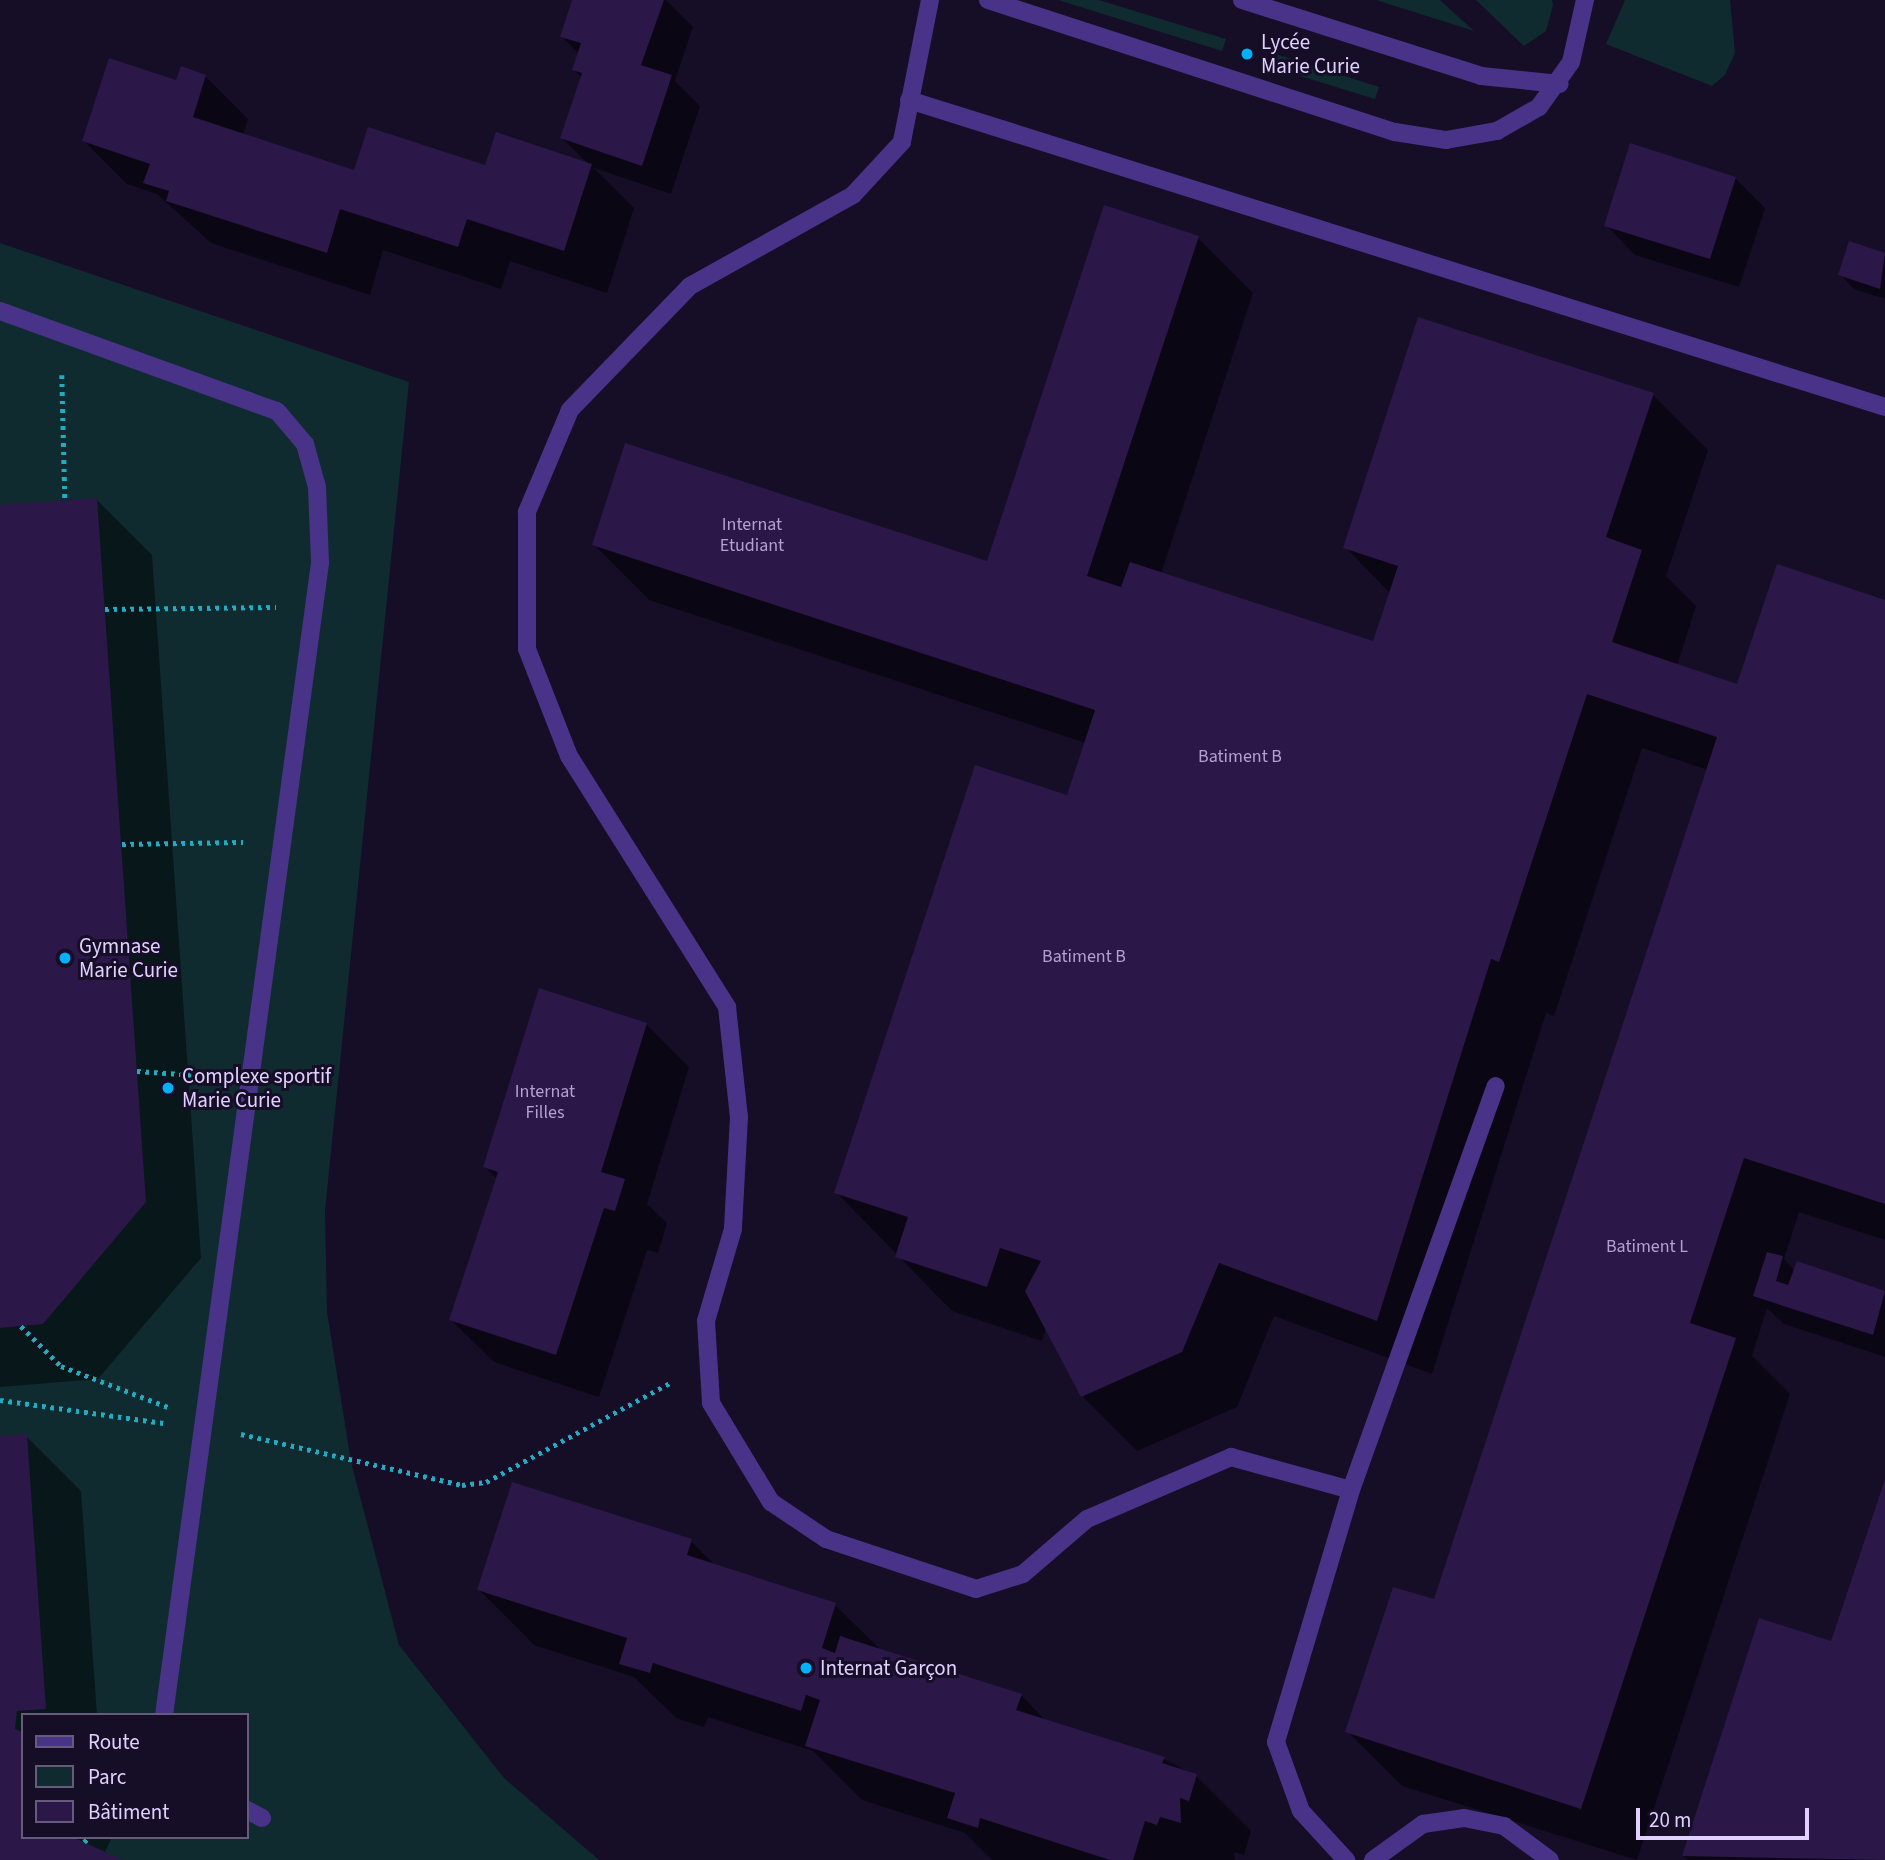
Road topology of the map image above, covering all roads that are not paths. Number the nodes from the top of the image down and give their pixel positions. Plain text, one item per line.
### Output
1 (930, 0) edge
2 (988, 0) edge
3 (1242, 0) edge
4 (1585, 0) edge
5 (1560, 84) junction
6 (909, 100) junction
7 (0, 311) edge
8 (1885, 407) edge
9 (1496, 1086) dead end
10 (1351, 1490) junction
11 (164, 1713) edge
12 (1346, 1860) edge
13 (1373, 1860) edge
14 (1550, 1860) edge

1 - 6 lane
2 - 5 lane
3 - 5 lane
4 - 5 lane
6 - 8 lane
6 - 10 lane
7 - 11 lane
9 - 10 lane
10 - 12 lane
13 - 14 lane

